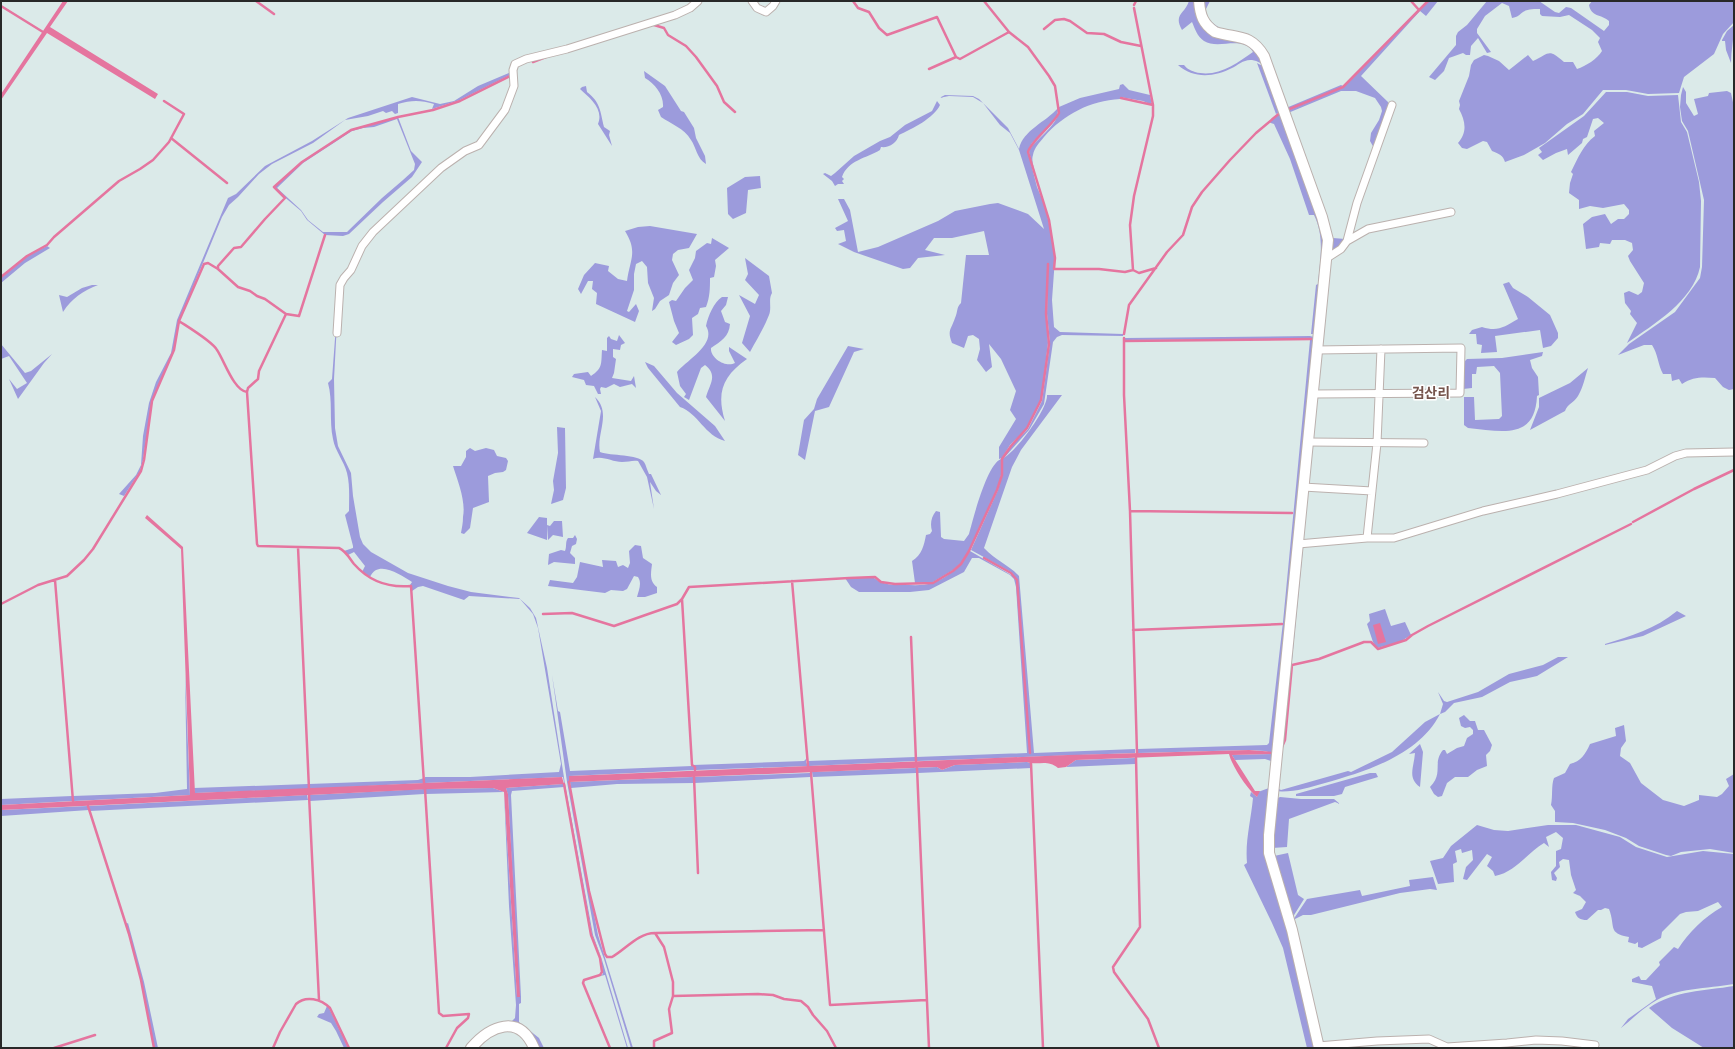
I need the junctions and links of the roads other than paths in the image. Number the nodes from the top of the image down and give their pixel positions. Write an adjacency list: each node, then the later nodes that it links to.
1 (698, 1): 9 (street)
2 (752, 1): 3 (street)
3 (776, 1)
4 (1199, 1): 8 (street)
5 (1392, 105): 7 (street)
6 (1452, 212): 7 (street)
7 (1347, 241): 8 (street)
8 (1327, 258): 11 (street)
9 (337, 333)
10 (1382, 349): 11 (street); 13 (street); 13 (street)
11 (1316, 350): 12 (street)
12 (1313, 394): 13 (street); 14 (street)
13 (1380, 395): 15 (street)
14 (1308, 442): 15 (street); 18 (street)
15 (1377, 443): 16 (street); 19 (street)
16 (1424, 443)
17 (1734, 452): 20 (street)
18 (1303, 487): 19 (street); 21 (street)
19 (1372, 491): 20 (street)
20 (1368, 538): 21 (street)
21 (1298, 544): 23 (street)
22 (1595, 1044): 23 (street)
23 (1318, 1047)
24 (471, 1048): 25 (street)
25 (534, 1048)

